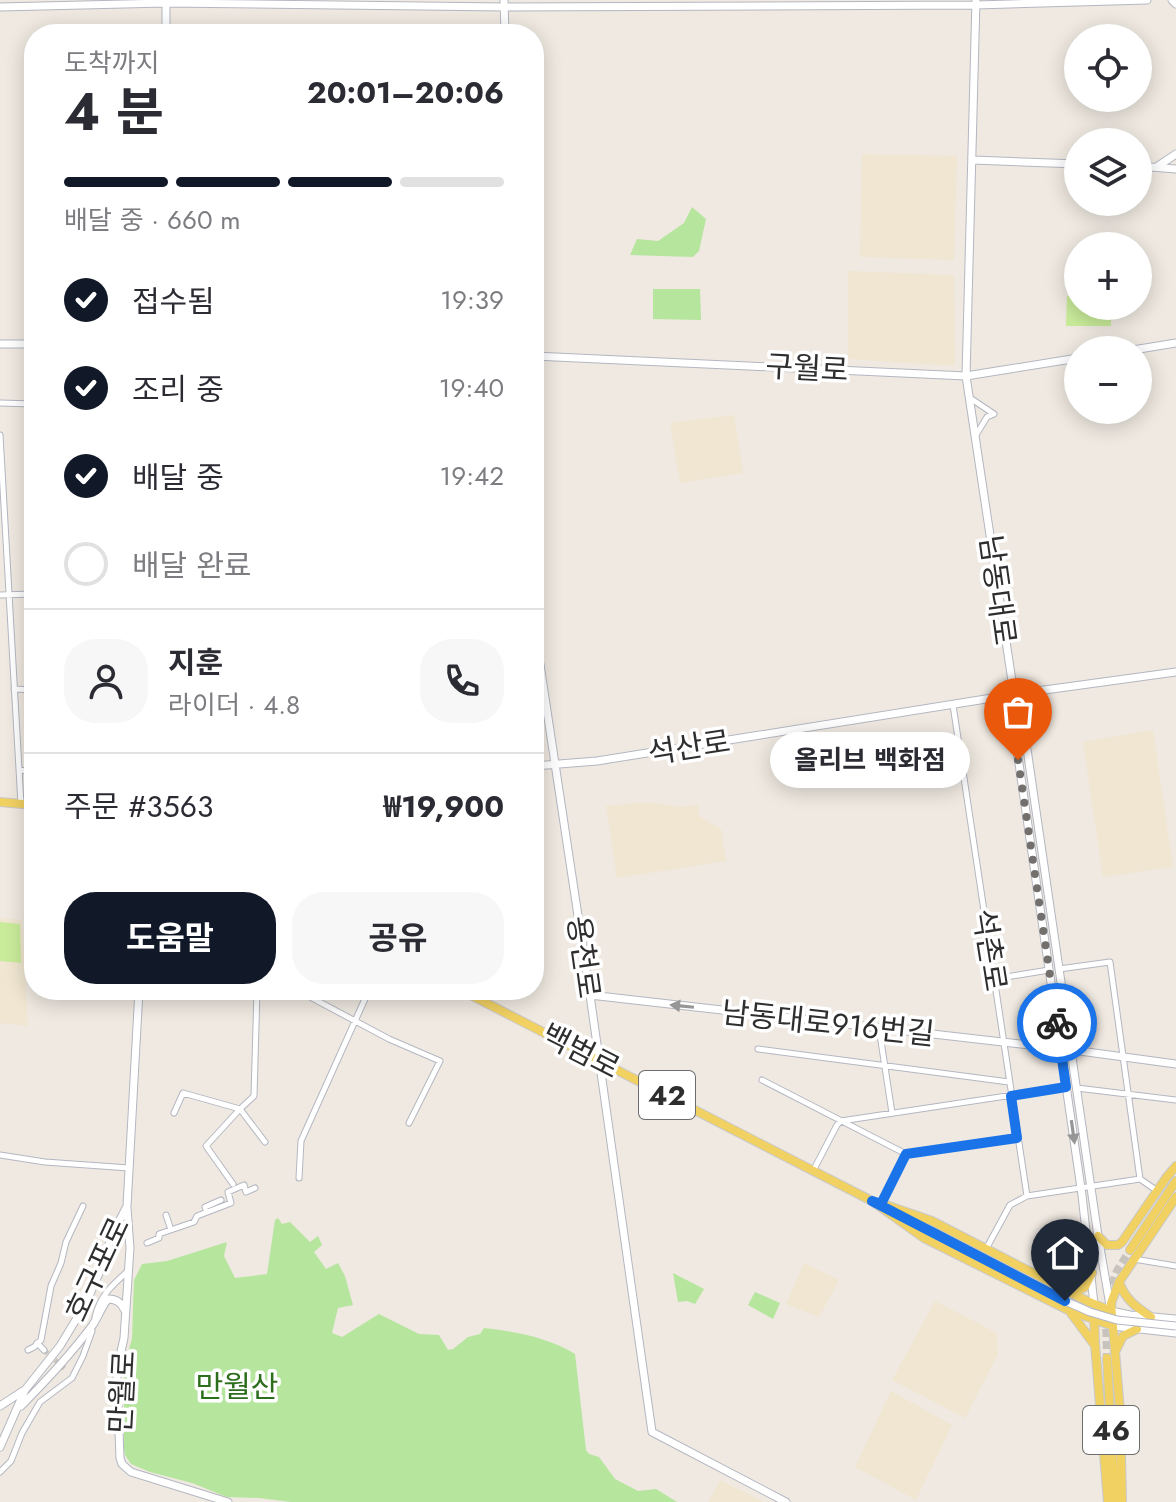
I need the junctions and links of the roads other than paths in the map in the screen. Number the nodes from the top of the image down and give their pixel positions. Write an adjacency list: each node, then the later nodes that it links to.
1 (1147, 0): 4 (street)
2 (166, 2): 5 (street); 6 (street); 7 (street)
3 (761, 3): 4 (street); 5 (street)
4 (976, 3): 10 (street, 남동대로)
5 (504, 4): 8 (street)
6 (0, 7)
7 (166, 24)
8 (505, 24)
9 (1176, 154): 13 (street)
10 (973, 160): 11 (street); 21 (street, 남동대로)
11 (1064, 163)
12 (1152, 166): 13 (street)
13 (1158, 166): 14 (street)
14 (1176, 167)
15 (1176, 343): 18 (street)
16 (0, 344): 17 (street)
17 (24, 344)
18 (1152, 347)
19 (544, 356): 21 (street, 구월로)
20 (1064, 360): 21 (street, 구월로)
21 (966, 376): 22 (street, 남동대로)
22 (970, 398): 26 (street, 남동대로); 26 (street)
23 (0, 403): 24 (street)
24 (24, 404)
25 (0, 435): 29 (street)
26 (975, 436): 34 (street, 남동대로)
27 (24, 594): 29 (street)
28 (0, 595): 29 (street)
29 (9, 595): 31 (street)
30 (1176, 672): 34 (street, 석산로)
31 (14, 689): 32 (street); 38 (street)
32 (24, 690)
33 (544, 692): 36 (street, 용천로)
34 (1013, 695): 35 (street, 석산로); 42 (street); 43 (street, 남동대로)
35 (953, 705): 36 (street, 석산로); 44 (street, 석촌로)
36 (555, 765): 37 (street, 석산로); 45 (street, 용천로)
37 (544, 766)
38 (19, 770): 39 (street); 41 (street)
39 (24, 771)
40 (0, 802): 41 (main road)
41 (21, 805)
42 (1059, 969): 55 (street); 56 (street)
43 (1049, 970): 44 (street); 55 (street, 남동대로)
44 (994, 979): 53 (street, 석촌로)
45 (590, 995): 52 (street, 남동대로916번길, one-way to 45); 57 (street, 용천로)
46 (138, 1000): 77 (street, 호구포로)
47 (257, 1000): 67 (street)
48 (315, 1000): 51 (street)
49 (364, 1000): 51 (street)
50 (481, 1000): 57 (main road, 백범로 / 42)
51 (354, 1022): 71 (street); 79 (street)
52 (879, 1028): 53 (street, 남동대로916번길); 59 (street)
53 (1004, 1043): 55 (street, 남동대로916번길); 61 (street, 석촌로)
54 (758, 1049): 59 (street)
55 (1066, 1049): 56 (street, 남동대로916번길); 62 (street, 남동대로); 63 (street)
56 (1124, 1057): 58 (street, 남동대로916번길); 64 (street)
57 (598, 1059): 78 (main road, 백범로 / 42); 133 (street, 용천로)
58 (1176, 1064)
59 (884, 1066): 61 (street); 69 (street)
60 (762, 1080): 70 (street)
61 (1009, 1082): 65 (street, 석촌로)
62 (1066, 1087): 65 (street); 84 (street, 남동대로, one-way to 84)
63 (1077, 1088): 64 (street); 83 (street)
64 (1129, 1095): 66 (street); 80 (street)
65 (1011, 1096): 69 (street); 72 (street, 석촌로)
66 (1176, 1100)
67 (240, 1109): 68 (street); 73 (street); 82 (street)
68 (174, 1113)
69 (892, 1113): 70 (street)
70 (841, 1121): 74 (street); 78 (street)
71 (409, 1123)
72 (1017, 1138): 74 (street); 87 (street, 석촌로)
73 (265, 1142)
74 (906, 1154): 90 (street)
75 (0, 1155): 77 (street)
76 (1176, 1166): 86 (main road)
77 (129, 1168): 92 (street, 호구포로)
78 (813, 1171): 90 (main road, 백범로 / 42)
79 (299, 1178)
80 (1140, 1179): 83 (street); 86 (street)
81 (1176, 1181): 100 (main road)
82 (233, 1184)
83 (1090, 1186): 84 (street); 96 (street)
84 (1081, 1187): 87 (street); 103 (street, 남동대로)
85 (255, 1188): 93 (street)
86 (1157, 1191): 97 (main road)
87 (1027, 1196): 99 (street)
88 (221, 1200): 93 (street)
89 (1175, 1200): 100 (main road)
90 (877, 1202): 99 (main road, 백범로 / 42); 107 (main road, 백범로 / 42); 115 (street, 백범로, bridge)
91 (83, 1206): 118 (street)
92 (127, 1206): 102 (street, 만월로); 126 (street, 호구포로)
93 (207, 1212): 95 (street)
94 (166, 1215): 95 (street)
95 (171, 1230): 98 (street)
96 (1098, 1236): 97 (main road); 108 (street)
97 (1122, 1242): 100 (main road)
98 (147, 1243)
99 (986, 1249): 105 (main road, 백범로 / 42)
100 (1134, 1254): 101 (street); 104 (main road)
101 (1176, 1266)
102 (129, 1271): 109 (street, 만월로); 113 (street)
103 (1092, 1273): 105 (main road); 106 (street, 남동대로)
104 (1119, 1282): 108 (main road); 110 (main road)
105 (1072, 1293): 106 (main road, 백범로 / 42)
106 (1094, 1304): 108 (main road, 백범로 / 42); 112 (main road, 남동대로)
107 (1068, 1310): 112 (main road, 백범로 / 42); 119 (main road)
108 (1111, 1311): 110 (street, 백범로); 114 (main road)
109 (126, 1312): 113 (street); 132 (street, 만월로)
110 (1151, 1317): 111 (street, 백범로)
111 (1176, 1319)
112 (1095, 1320): 114 (main road, 백범로 / 42); 119 (main road, 남동대로)
113 (95, 1322): 125 (street); 128 (street)
114 (1113, 1326): 116 (street, 백범로); 122 (main road)
115 (1176, 1326)
116 (1137, 1329): 117 (street, 백범로); 122 (main road)
117 (1176, 1333)
118 (37, 1343): 120 (street); 121 (street)
119 (1095, 1344): 123 (main road, 남동대로)
120 (28, 1350)
121 (44, 1350)
122 (1113, 1354): 123 (main road); 135 (main road, 46); 136 (main road)
123 (1096, 1358): 134 (main road, 남동대로)
124 (65, 1369): 125 (street)
125 (74, 1374): 131 (street)
126 (25, 1390): 127 (street, 호구포로); 128 (street, 호구포로)
127 (0, 1408)
128 (16, 1412): 129 (street, 호구포로); 130 (street, 호구포로)
129 (0, 1428)
130 (0, 1447)
131 (0, 1472)
132 (228, 1502)
133 (786, 1502)
134 (1108, 1502)
135 (1115, 1502)
136 (1122, 1502)

